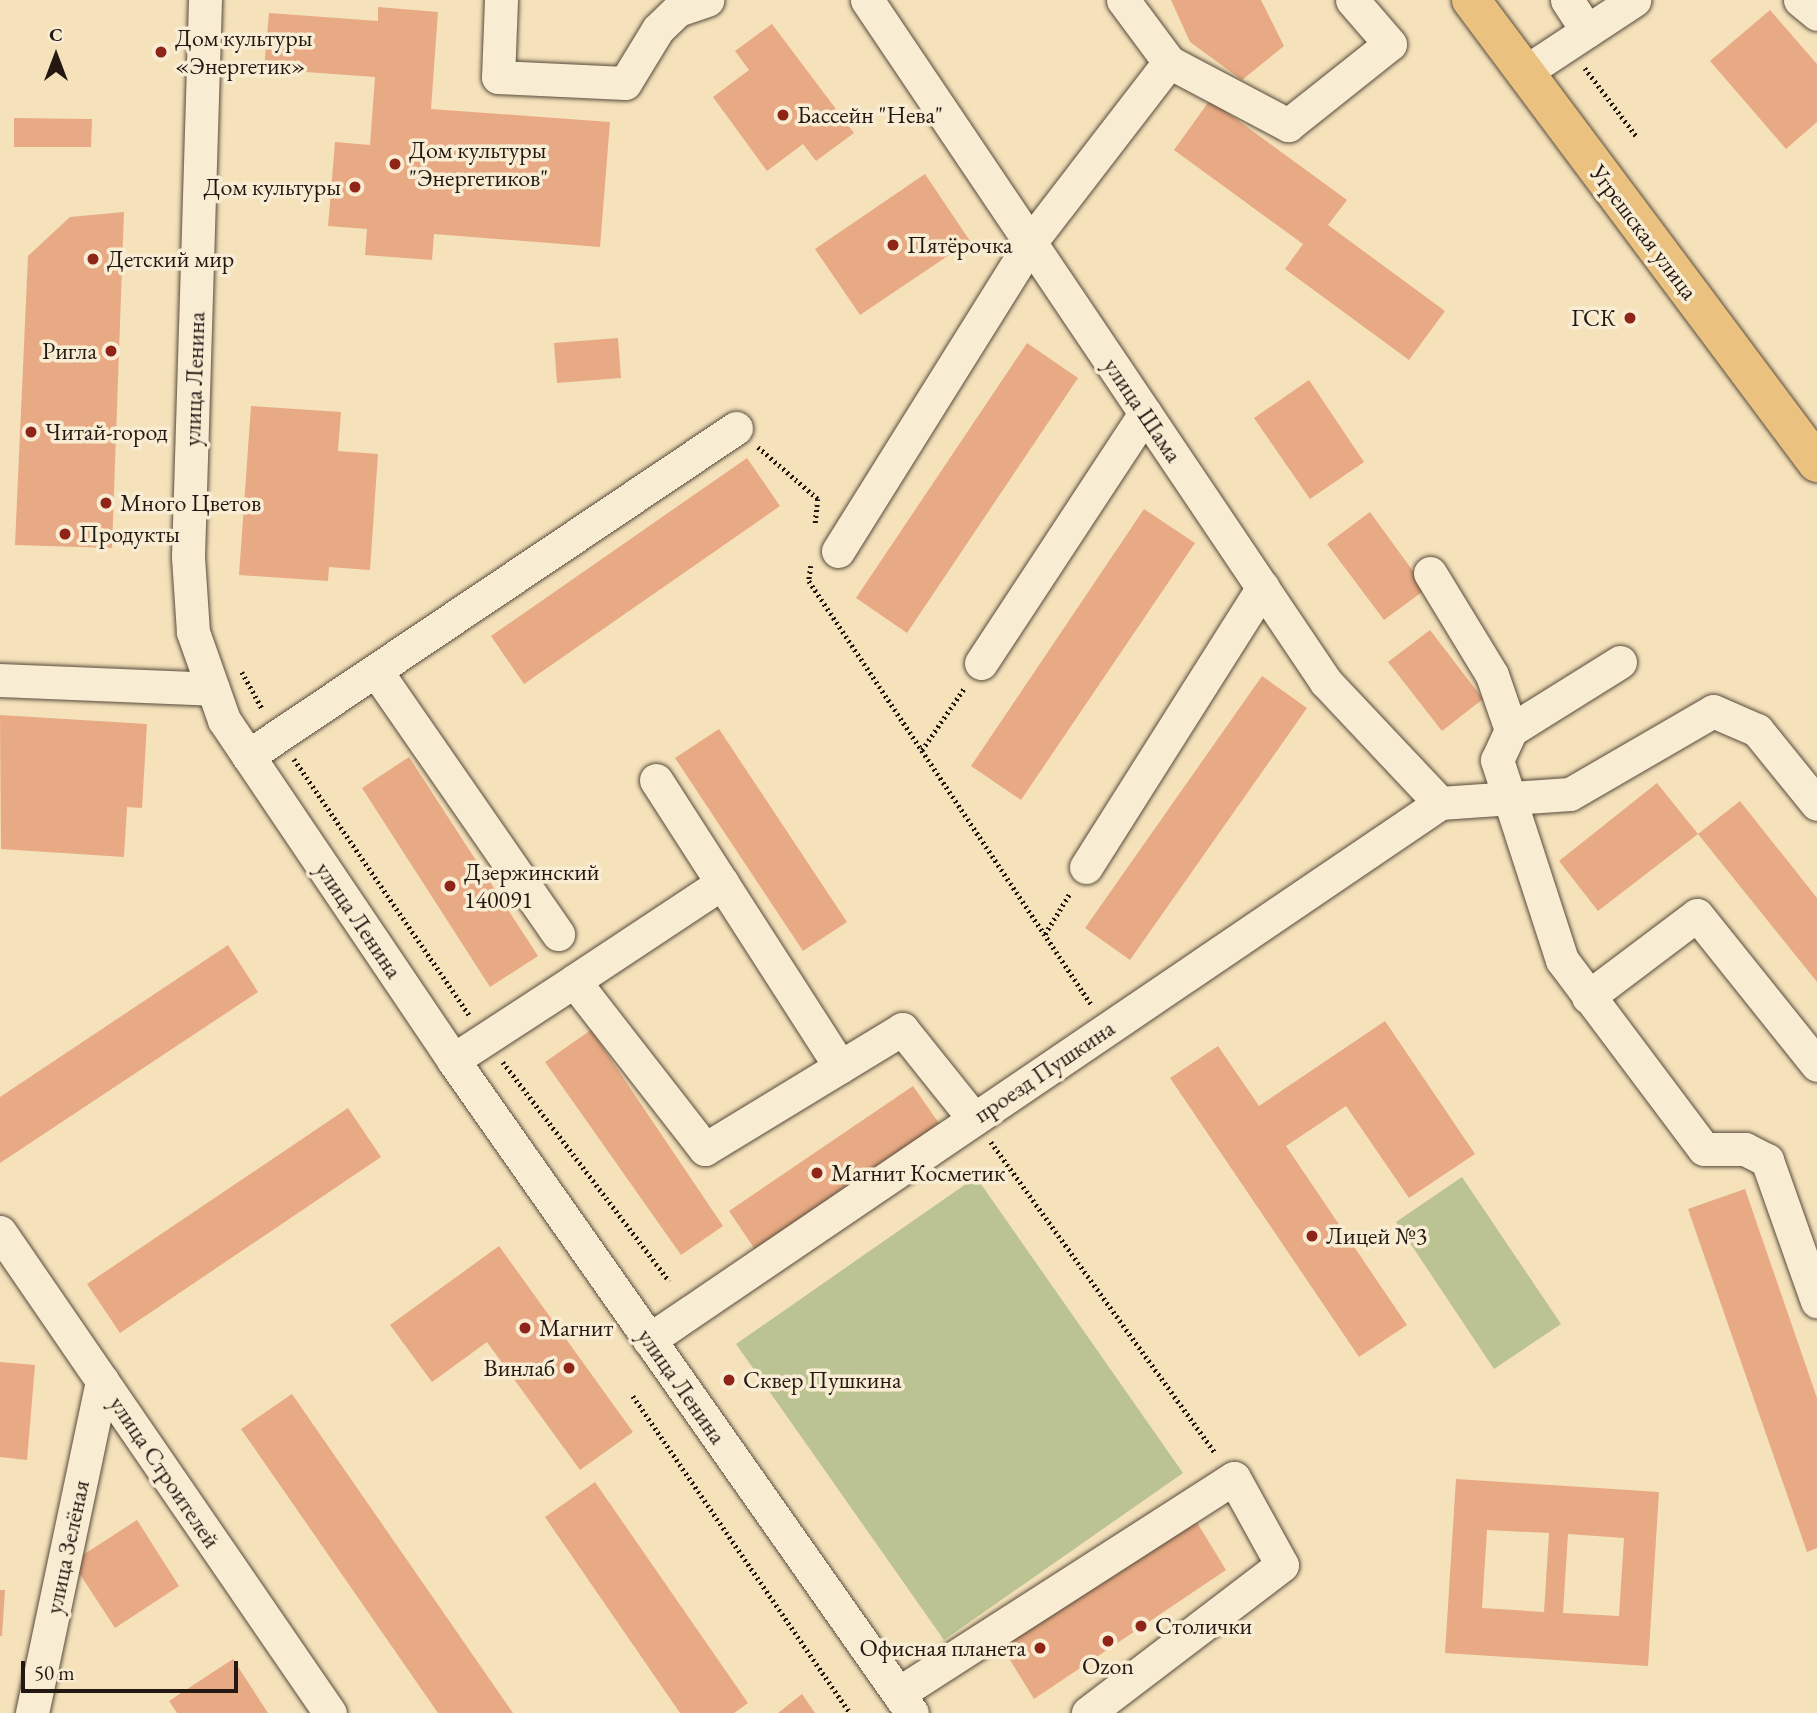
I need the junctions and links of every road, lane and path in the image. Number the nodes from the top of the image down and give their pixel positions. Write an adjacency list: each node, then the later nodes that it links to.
1 (205, 0): 26 (street, улица Ленина)
2 (502, 0): 3 (street)
3 (708, 0)
4 (867, 0): 15 (street, улица Шама)
5 (1123, 0): 13 (street)
6 (1352, 0): 13 (street)
7 (1472, 0): 14 (main road, Угрешская улица)
8 (1567, 0): 12 (street)
9 (1634, 0): 12 (street)
10 (1800, 0): 11 (street)
11 (1817, 14)
12 (1587, 31): 14 (street)
13 (1169, 62): 15 (street)
14 (1525, 72): 18 (main road, Угрешская улица)
15 (1031, 240): 16 (street, улица Шама); 19 (street)
16 (1145, 413): 21 (street, улица Шама); 23 (street)
17 (736, 428): 19 (path); 24 (street)
18 (1817, 463)
19 (821, 548): 28 (path)
20 (1430, 573): 27 (street)
21 (1263, 587): 32 (street, улица Шама); 34 (street)
22 (1620, 662): 27 (street)
23 (981, 663): 28 (path)
24 (376, 671): 29 (street); 36 (street)
25 (0, 680): 26 (street)
26 (213, 689): 29 (street, улица Ленина)
27 (1511, 730): 31 (street)
28 (922, 750): 37 (path)
29 (248, 756): 41 (street, улица Ленина)
30 (656, 779): 35 (street)
31 (1509, 794): 32 (street); 33 (street); 39 (street)
32 (1440, 803): 40 (street, проезд Пушкина)
33 (1817, 804)
34 (1086, 867): 37 (path)
35 (722, 883): 38 (street); 43 (street)
36 (558, 934)
37 (1045, 934): 40 (path)
38 (574, 981): 41 (street); 43 (street)
39 (1588, 997): 42 (street); 46 (street)
40 (1107, 1028): 44 (street, проезд Пушкина)
41 (453, 1060): 47 (street, улица Ленина)
42 (1817, 1065)
43 (839, 1067): 44 (street)
44 (974, 1119): 47 (street, проезд Пушкина); 50 (path)
45 (0, 1232): 48 (street, улица Строителей)
46 (1817, 1301)
47 (649, 1340): 51 (street, улица Ленина)
48 (102, 1380): 52 (street, улица Зелёная); 53 (street, улица Строителей)
49 (633, 1396): 54 (path)
50 (1234, 1478): 51 (street); 55 (street)
51 (906, 1703)
52 (32, 1713)
53 (330, 1713)
54 (850, 1713)
55 (1088, 1713)

